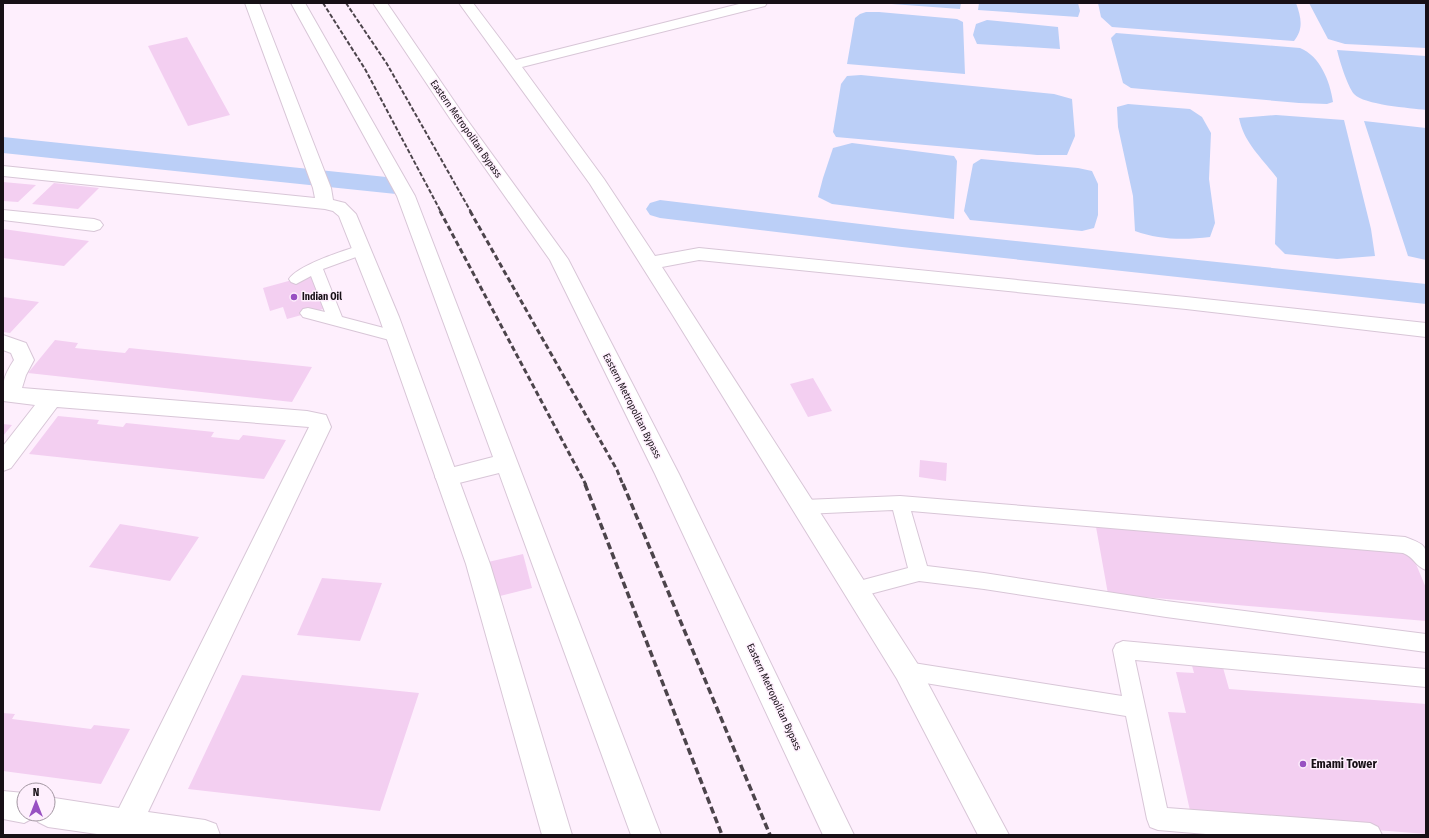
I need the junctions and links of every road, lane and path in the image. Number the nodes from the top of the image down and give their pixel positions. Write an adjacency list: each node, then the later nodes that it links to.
1 (252, 3): 8 (street)
2 (298, 3): 23 (street)
3 (380, 3): 41 (street, Eastern Metropolitan Bypass)
4 (466, 3): 6 (street)
5 (760, 3): 6 (street)
6 (513, 65): 12 (street)
7 (3, 171): 8 (street)
8 (324, 196): 11 (street)
9 (3, 215): 10 (street)
10 (94, 225)
11 (362, 250): 13 (lane); 18 (street)
12 (650, 263): 17 (street); 26 (street)
13 (315, 267): 14 (lane); 16 (lane)
14 (296, 279)
15 (308, 313): 16 (lane)
16 (336, 321): 18 (lane)
17 (1426, 330)
18 (397, 337): 24 (street)
19 (3, 342): 20 (street)
20 (7, 395): 21 (street)
21 (52, 398): 22 (street); 37 (street)
22 (3, 462)
23 (506, 463): 24 (street); 40 (street)
24 (447, 477): 39 (street)
25 (900, 503): 26 (lane); 27 (lane); 28 (lane)
26 (804, 507): 29 (street)
27 (1426, 562)
28 (919, 573): 29 (lane); 30 (lane)
29 (855, 590): 31 (street)
30 (1426, 643)
31 (907, 671): 33 (lane); 42 (street)
32 (1426, 678): 33 (lane)
33 (1135, 708): 43 (lane)
34 (3, 805): 35 (street)
35 (16, 807)
36 (56, 813): 37 (street)
37 (127, 823): 38 (street)
38 (205, 835)
39 (557, 835)
40 (646, 835)
41 (839, 835)
42 (994, 835)
43 (1370, 835)

